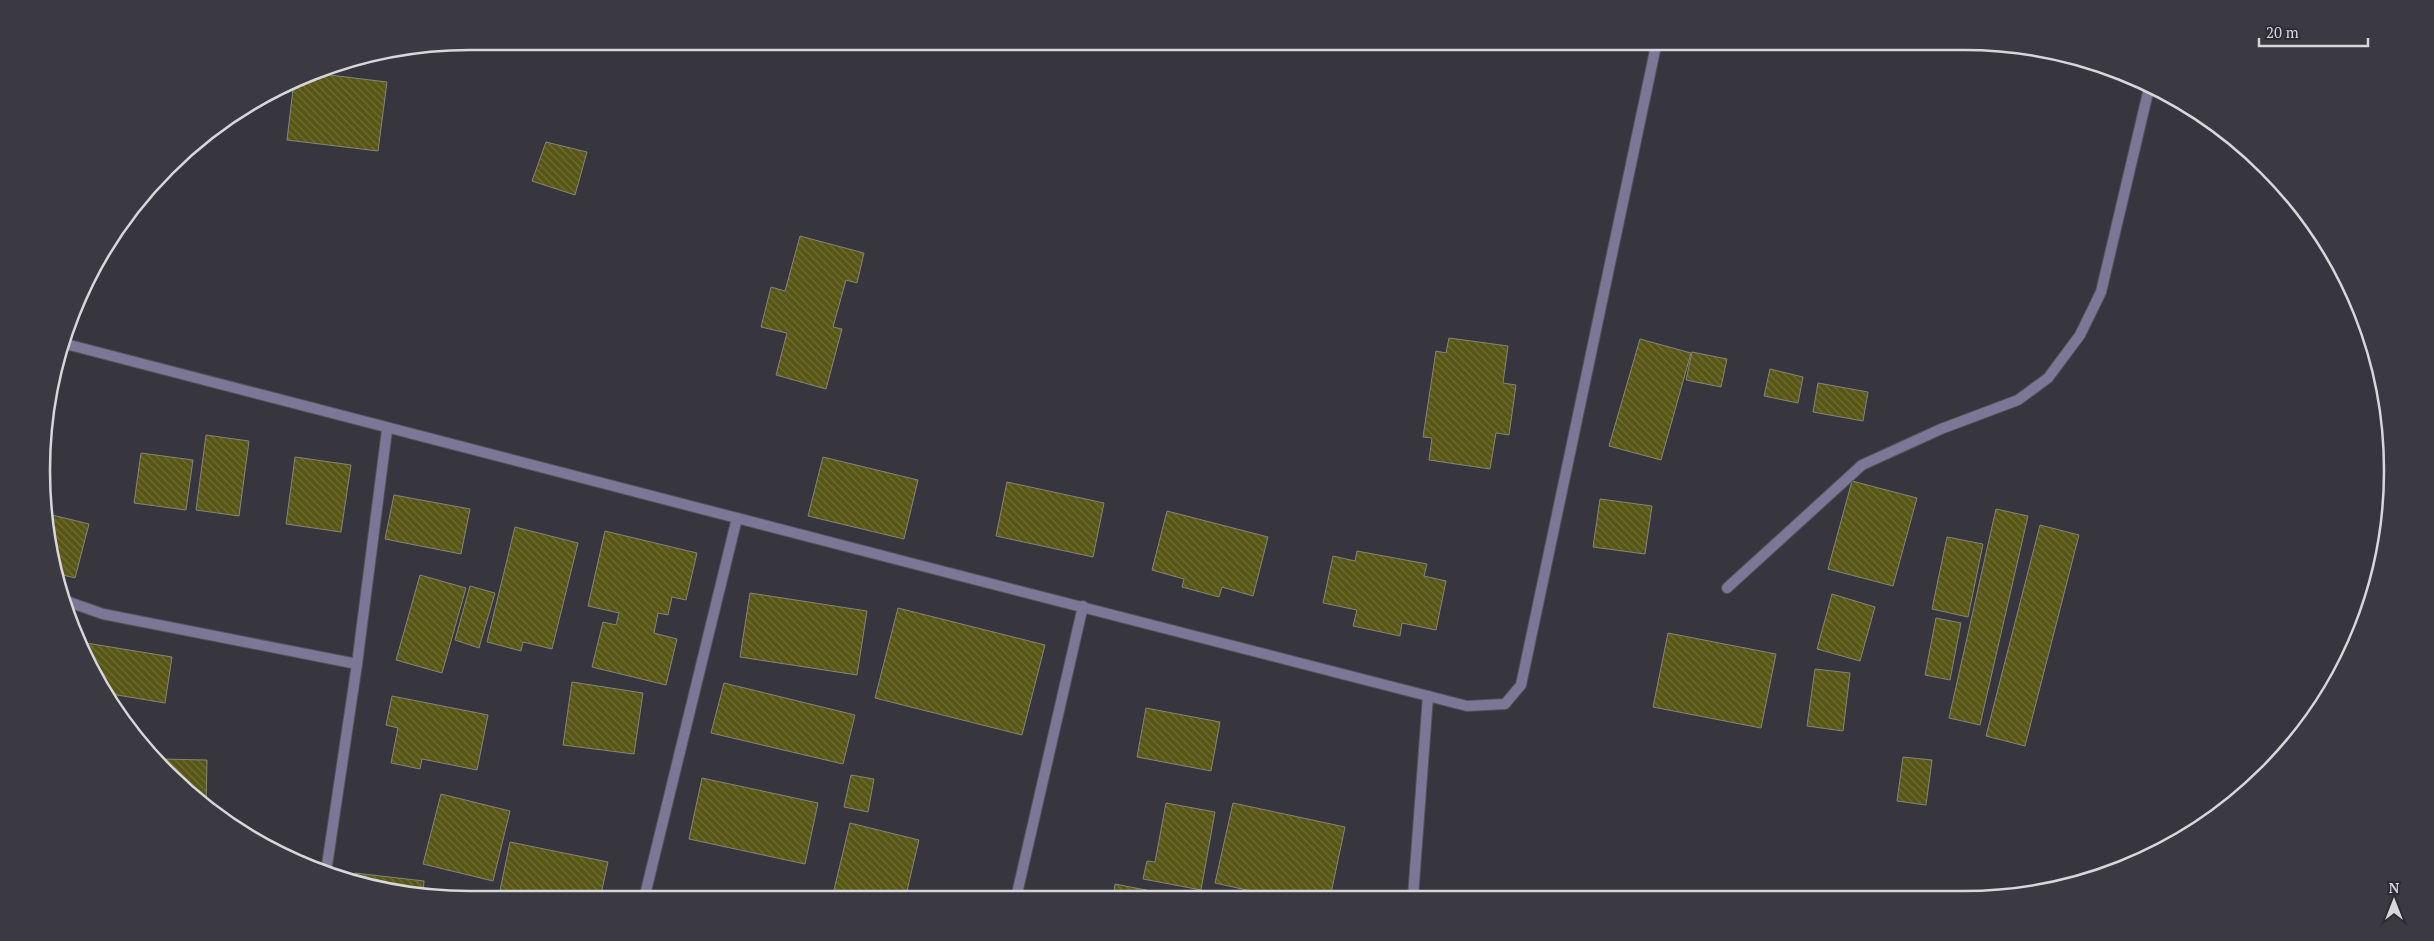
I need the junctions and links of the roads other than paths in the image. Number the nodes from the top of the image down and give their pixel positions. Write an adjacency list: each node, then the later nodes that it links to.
1 (1656, 50): 10 (street)
2 (2148, 93): 6 (street)
3 (69, 345): 4 (street)
4 (387, 430): 5 (street); 9 (street)
5 (737, 518): 8 (street); 12 (street)
6 (1727, 588)
7 (71, 603): 9 (street)
8 (1083, 606): 10 (street); 13 (street)
9 (357, 664): 11 (street)
10 (1428, 696): 14 (street)
11 (327, 866)
12 (646, 891)
13 (1018, 891)
14 (1414, 891)

